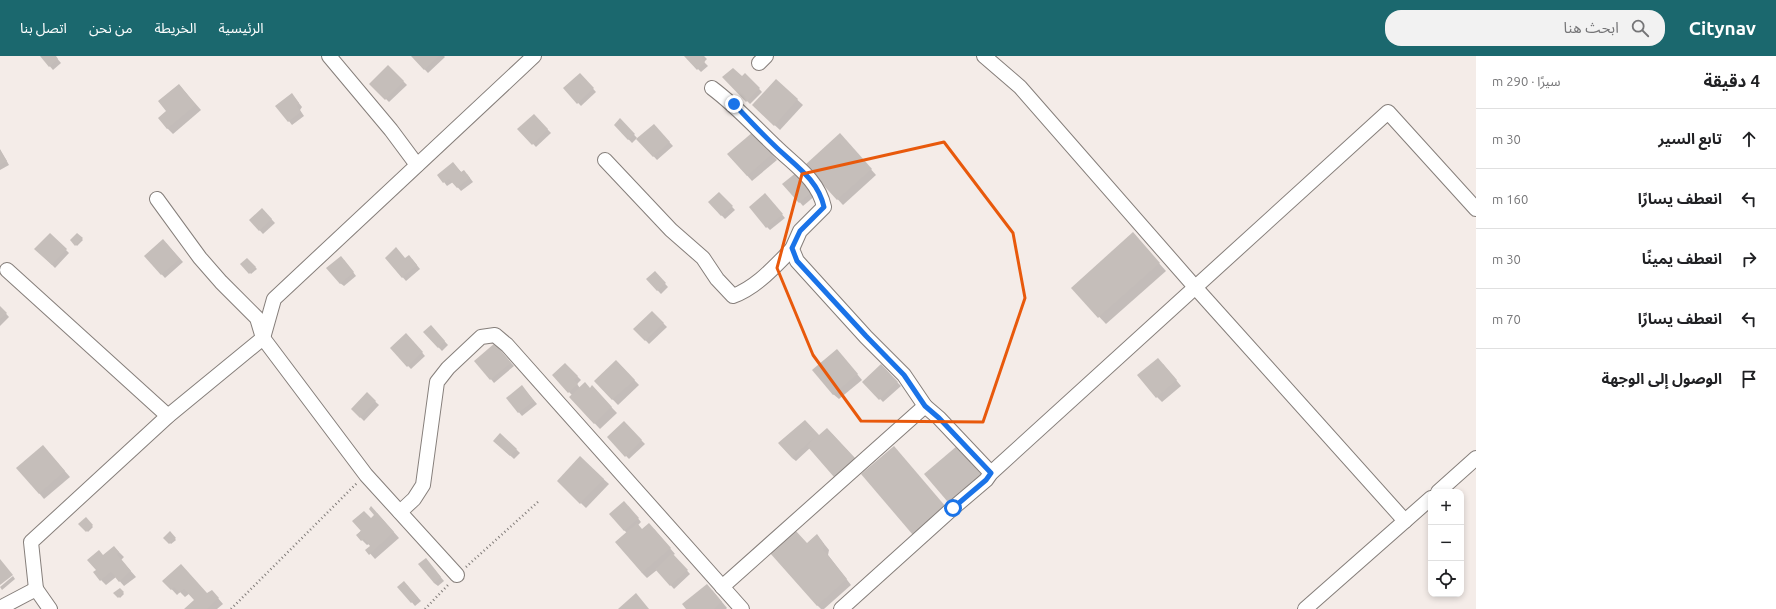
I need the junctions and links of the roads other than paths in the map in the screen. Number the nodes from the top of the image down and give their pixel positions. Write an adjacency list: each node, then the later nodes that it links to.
1 (329, 56): 6 (street)
2 (534, 56): 6 (street)
3 (984, 56): 11 (street)
4 (712, 88): 9 (street)
5 (605, 160): 9 (street)
6 (417, 165): 12 (street)
7 (157, 199): 12 (street)
8 (1476, 209): 11 (street)
9 (792, 248): 13 (street)
10 (7, 270): 14 (street)
11 (1195, 287): 16 (street); 20 (street)
12 (263, 338): 14 (street); 19 (street)
13 (925, 406): 16 (street); 22 (street)
14 (168, 416): 23 (street)
15 (1476, 458): 17 (street)
16 (991, 473): 27 (street)
17 (1441, 489)
18 (1428, 501): 20 (street)
19 (400, 512): 21 (street); 22 (street)
20 (1405, 521): 28 (street)
21 (457, 575)
22 (722, 586): 24 (street)
23 (36, 589): 25 (street); 26 (street)
24 (738, 607)
25 (0, 608)
26 (50, 609)
27 (841, 609)
28 (1306, 609)

